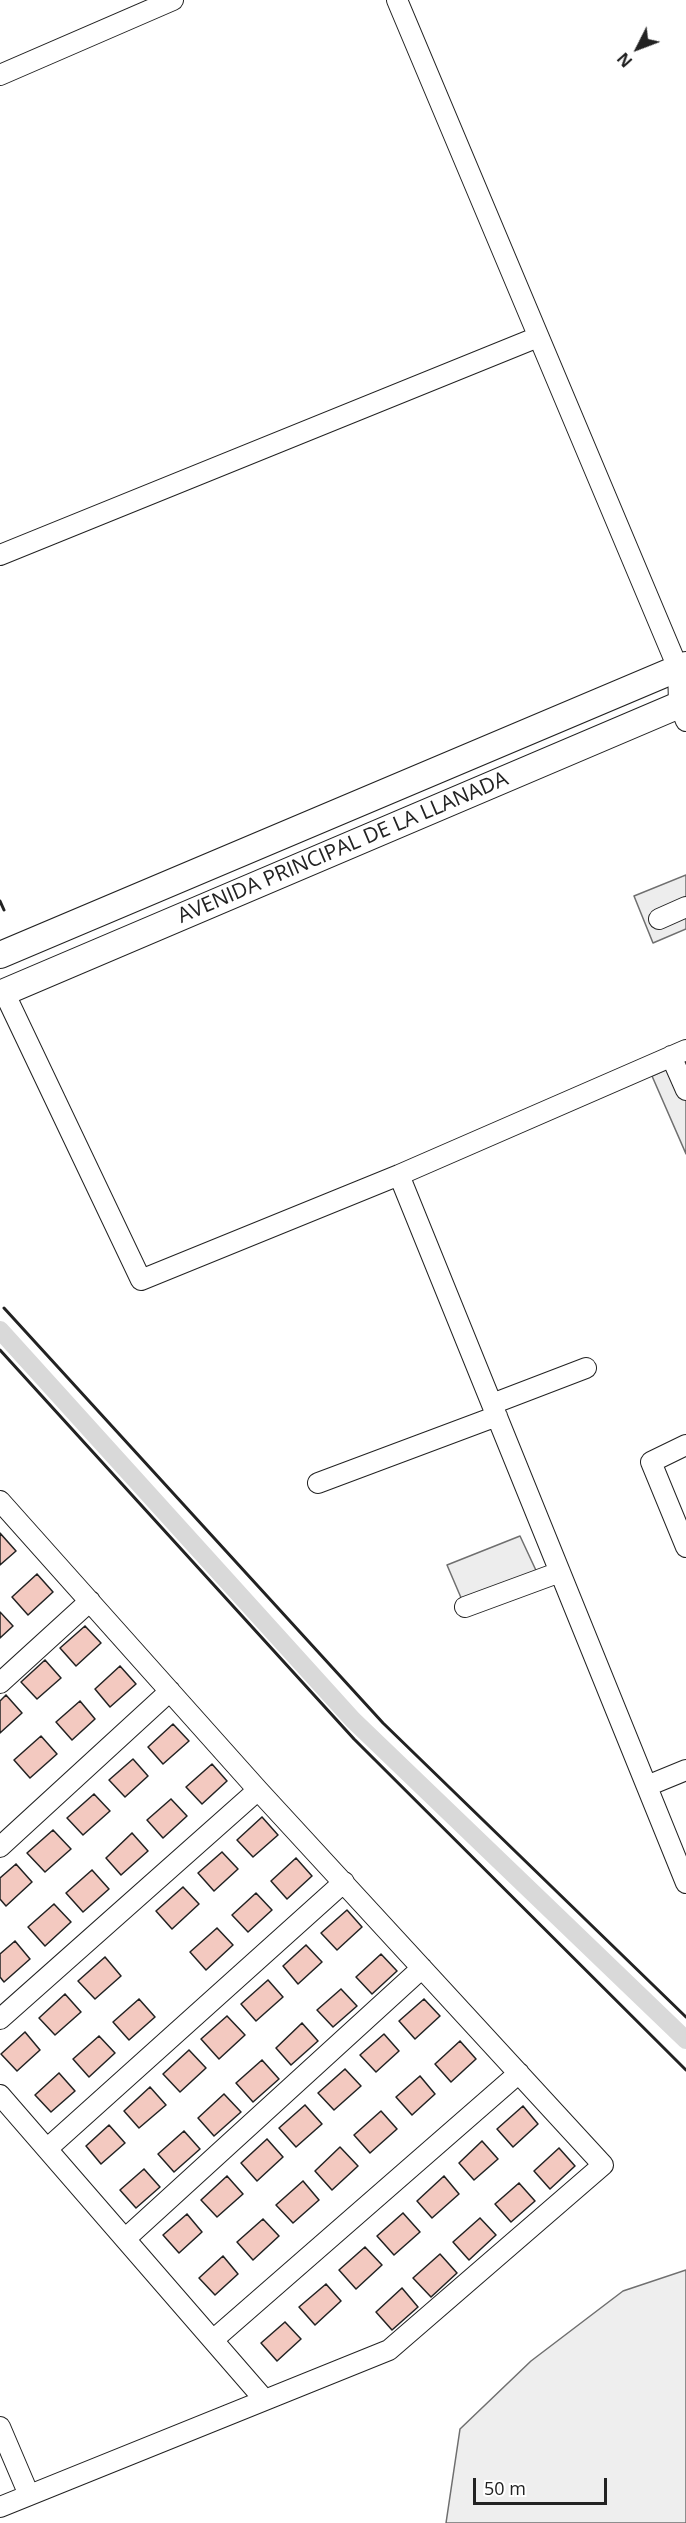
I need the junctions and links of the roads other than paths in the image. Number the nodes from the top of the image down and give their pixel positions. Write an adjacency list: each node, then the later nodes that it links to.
1 (173, 0): 3 (street)
2 (397, 0): 4 (street)
3 (0, 75)
4 (538, 337): 5 (street); 6 (street)
5 (0, 555)
6 (683, 670): 7 (street); 10 (main road, AVENIDA PRINCIPAL DE LA LLANADA)
7 (684, 709): 11 (main road, AVENIDA PRINCIPAL DE LA LLANADA)
8 (686, 907): 9 (street)
9 (659, 919)
10 (0, 955)
11 (2, 993): 14 (street)
12 (679, 1053): 13 (street); 14 (street)
13 (686, 1090)
14 (399, 1175): 16 (street)
15 (586, 1368): 16 (street)
16 (494, 1410): 18 (street); 21 (street)
17 (686, 1445): 20 (street)
18 (318, 1483)
19 (0, 1501): 22 (street)
20 (686, 1547)
21 (560, 1572): 23 (street); 27 (street)
22 (90, 1601): 24 (street); 25 (street)
23 (465, 1607)
24 (0, 1683)
25 (170, 1691): 28 (street); 29 (street)
26 (686, 1770): 27 (street)
27 (647, 1786): 31 (street)
28 (258, 1791): 30 (street); 33 (street)
29 (0, 1847)
30 (344, 1882): 32 (street); 36 (street)
31 (686, 1883)
32 (422, 1968): 34 (street); 37 (street)
33 (0, 2019)
34 (519, 2073): 38 (street); 39 (street)
35 (0, 2095): 36 (street)
36 (48, 2148): 37 (street)
37 (125, 2239): 38 (street)
38 (213, 2340): 39 (street)
39 (263, 2398): 41 (street)
40 (0, 2427): 41 (street)
41 (29, 2495): 42 (street)
42 (0, 2507)

